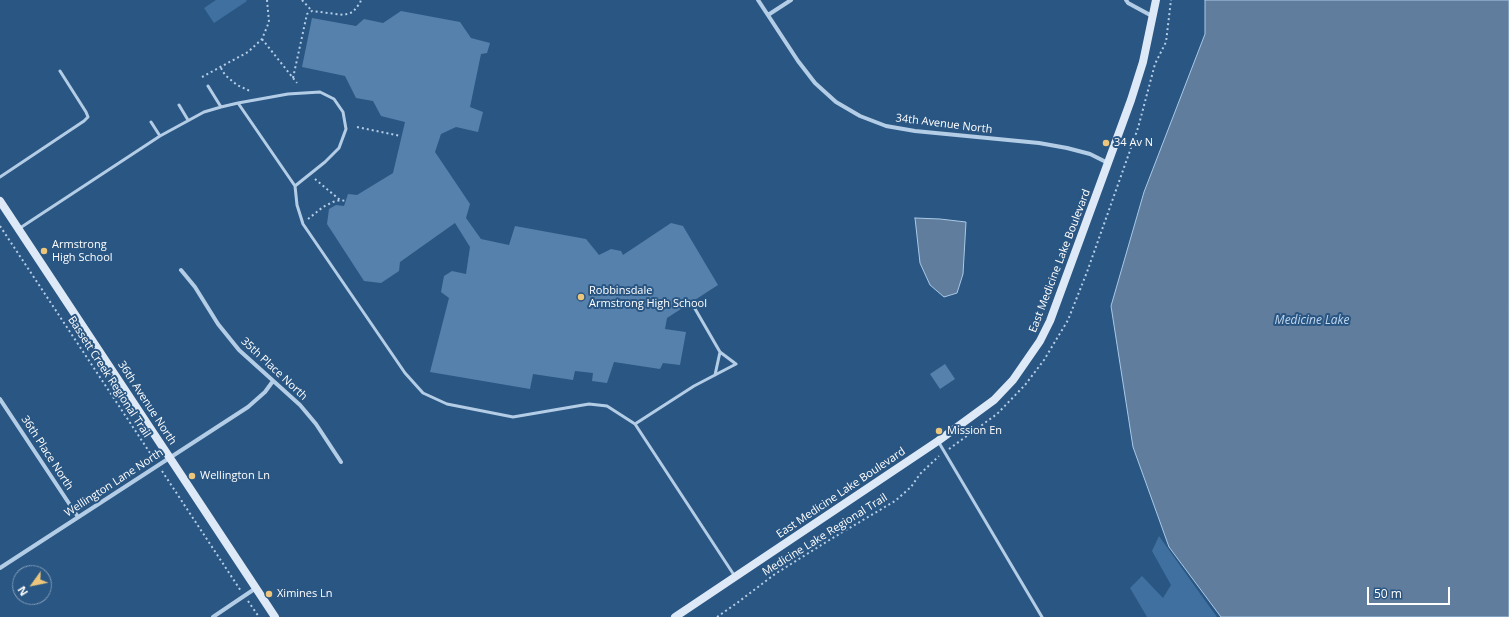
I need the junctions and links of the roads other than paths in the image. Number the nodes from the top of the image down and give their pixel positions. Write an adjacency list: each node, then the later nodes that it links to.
1 (758, 0): 5 (street, 34th Avenue North)
2 (791, 0): 5 (street)
3 (1126, 0): 6 (street)
4 (1156, 0): 6 (street, East Medicine Lake Boulevard)
5 (768, 15): 15 (street, 34th Avenue North)
6 (1152, 16): 15 (street, East Medicine Lake Boulevard)
7 (60, 71): 16 (lane)
8 (208, 86): 11 (lane)
9 (238, 103): 11 (lane); 17 (lane); 17 (lane)
10 (179, 105): 12 (lane)
11 (221, 107): 12 (lane)
12 (188, 120): 14 (lane)
13 (151, 122): 14 (lane)
14 (160, 136): 19 (lane)
15 (1109, 163): 27 (street, East Medicine Lake Boulevard)
16 (0, 177)
17 (295, 186): 26 (lane)
18 (0, 201): 19 (street, 36th Avenue North)
19 (18, 229): 28 (street, 36th Avenue North)
20 (181, 270): 24 (street, 35th Place North)
21 (694, 307): 22 (lane)
22 (720, 352): 23 (lane); 23 (lane)
23 (715, 375): 26 (lane)
24 (273, 381): 28 (street, Wellington Lane North); 29 (street, 35th Place North)
25 (0, 399): 30 (street, 36th Place North)
26 (635, 424): 32 (lane)
27 (938, 441): 32 (street, East Medicine Lake Boulevard); 37 (lane)
28 (170, 458): 30 (street, Wellington Lane North); 33 (street, 36th Avenue North)
29 (341, 462)
30 (78, 517): 31 (street, Wellington Lane North)
31 (0, 568)
32 (735, 577): 36 (street, East Medicine Lake Boulevard)
33 (256, 588): 34 (street); 35 (street, 36th Avenue North)
34 (213, 617)
35 (275, 617)
36 (675, 617)
37 (1042, 617)

